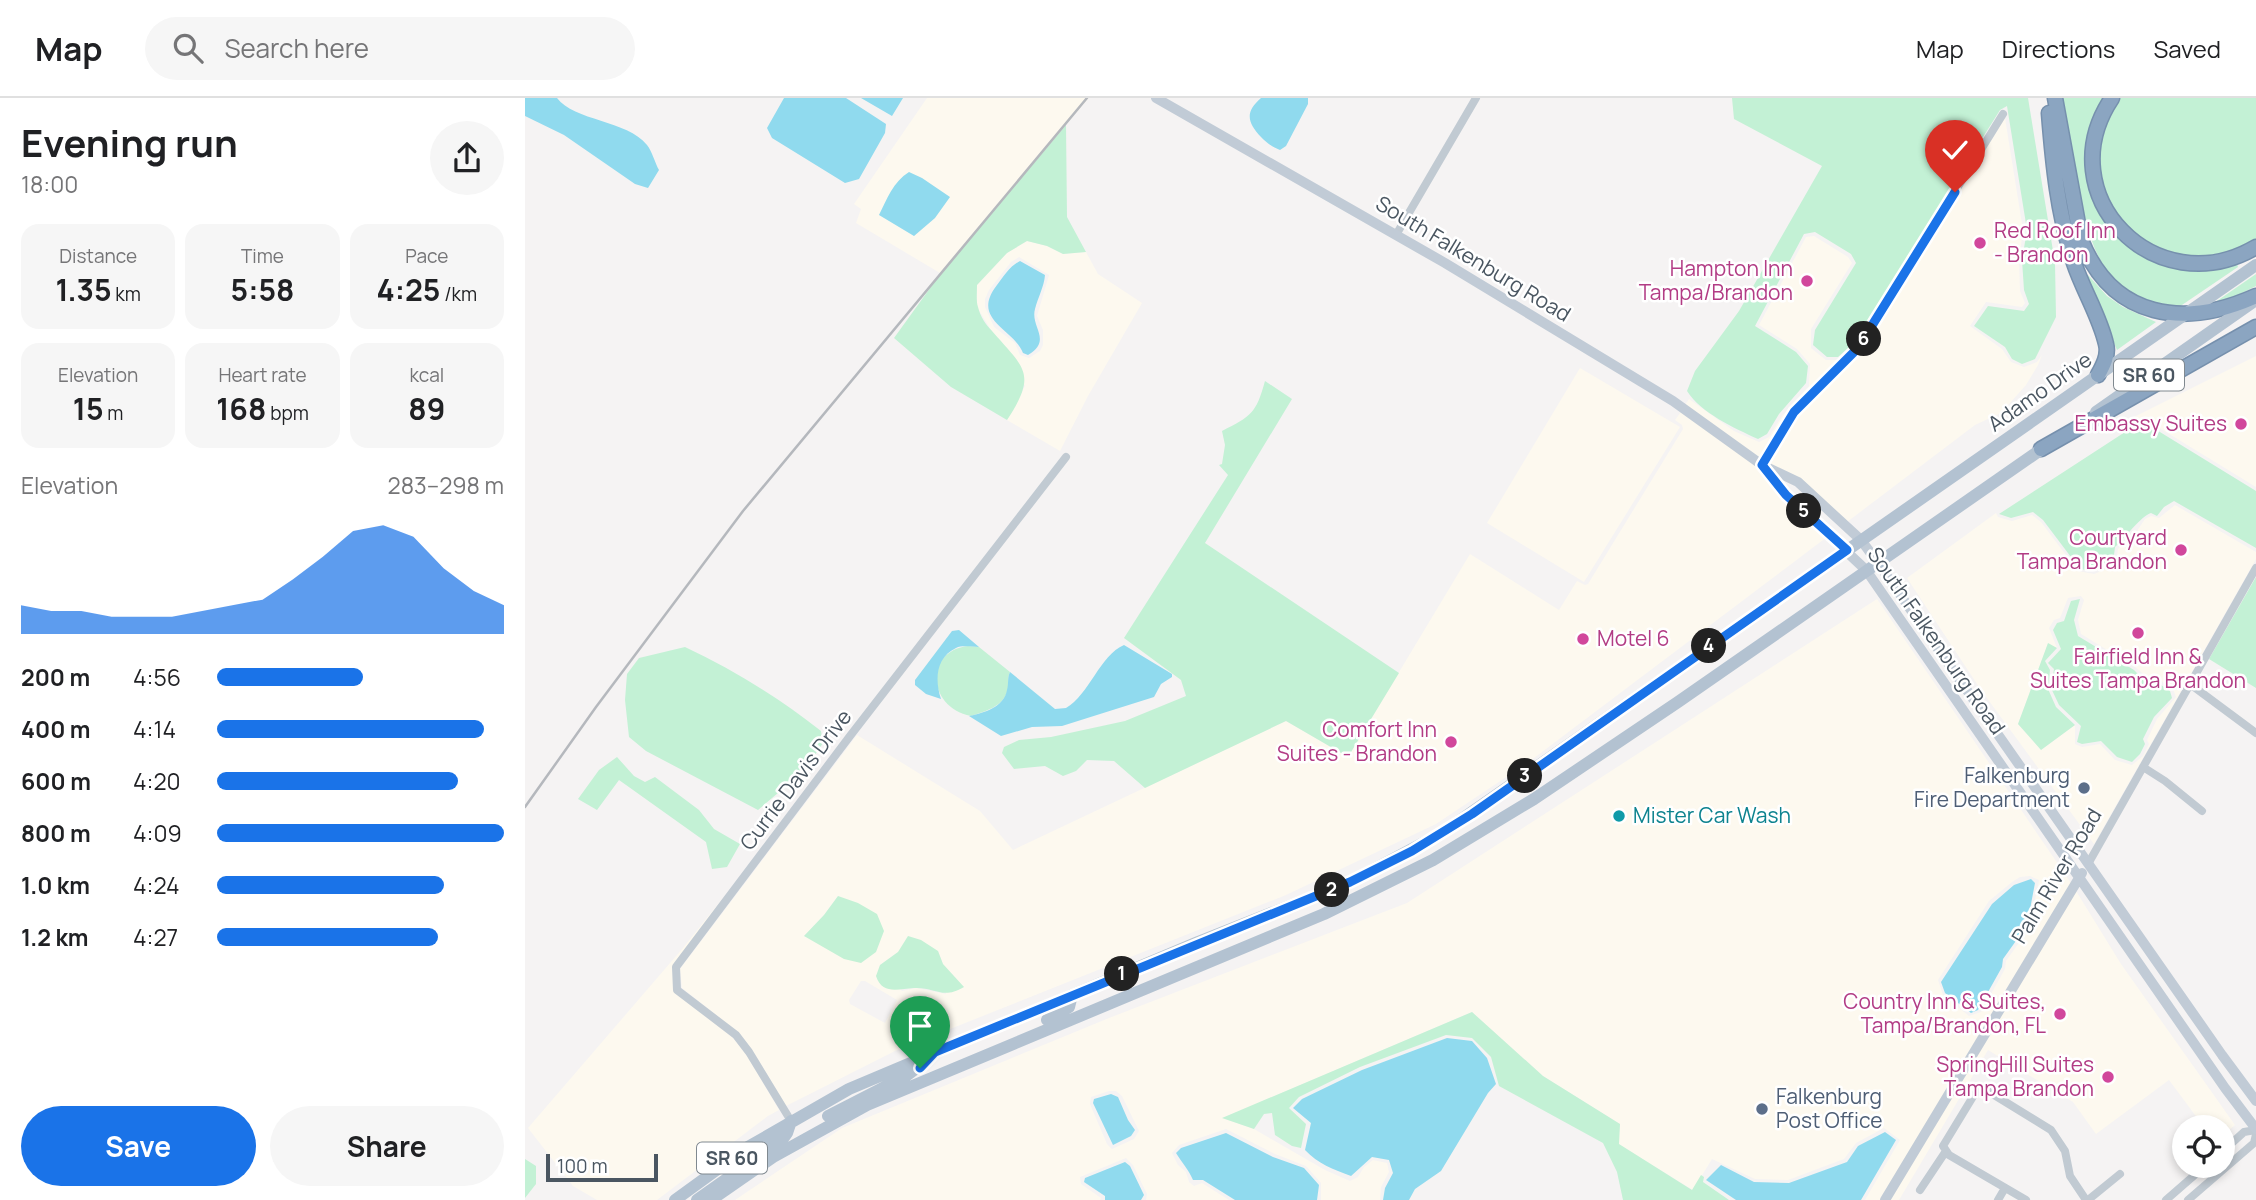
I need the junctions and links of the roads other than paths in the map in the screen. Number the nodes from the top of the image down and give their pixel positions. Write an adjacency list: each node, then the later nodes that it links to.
1 (1156, 98): 7 (street, South Falkenburg Road)
2 (1476, 98): 7 (street)
3 (2048, 98): 13 (highway)
4 (2055, 98): 11 (highway)
5 (2112, 98): 8 (highway)
6 (2003, 114): 16 (street)
7 (1396, 235): 16 (street, South Falkenburg Road)
8 (2256, 247)
9 (2256, 265): 11 (main road, Adamo Drive / SR 60)
10 (2256, 298): 11 (highway); 14 (main road, SR 60)
11 (2184, 315): 13 (main road, Adamo Drive / SR 60)
12 (2255, 327): 14 (highway)
13 (2098, 375): 17 (main road, Adamo Drive / SR 60)
14 (2041, 449): 19 (main road, SR 60)
15 (1066, 457): 42 (street, Currie Davis Drive)
16 (1762, 465): 17 (street, South Falkenburg Road); 18 (street, South Falkenburg Road)
17 (1861, 540): 18 (main road, Adamo Drive / SR 60); 19 (street, South Falkenburg Road)
18 (1847, 550): 21 (street, South Falkenburg Road); 30 (main road, SR 60)
19 (1878, 563): 21 (main road, SR 60); 23 (street, South Falkenburg Road)
20 (2256, 568): 22 (street, Palm River Road)
21 (1866, 570): 24 (street, South Falkenburg Road); 34 (main road, SR 60)
22 (2190, 684): 25 (street); 26 (street, Palm River Road)
23 (1990, 724): 24 (street); 27 (street, South Falkenburg Road)
24 (1978, 732): 29 (street, South Falkenburg Road)
25 (2256, 733)
26 (2143, 767): 28 (street); 31 (street, Palm River Road)
27 (2048, 805): 29 (street); 31 (street, South Falkenburg Road)
28 (2202, 811)
29 (2035, 815): 32 (street, South Falkenburg Road)
30 (1454, 825): 33 (main road, SR 60); 34 (main road)
31 (2088, 864): 32 (street, Palm River Road); 41 (street, South Falkenburg Road)
32 (2079, 878): 43 (street, South Falkenburg Road); 54 (street, Palm River Road)
33 (1350, 882): 35 (main road); 36 (main road, SR 60)
34 (1357, 899): 35 (main road, SR 60)
35 (1234, 952): 38 (main road, SR 60)
36 (1122, 974): 37 (main road, SR 60); 38 (main road)
37 (1072, 995): 39 (main road); 40 (main road, SR 60)
38 (1088, 1012): 39 (main road, SR 60)
39 (1026, 1037): 44 (main road, SR 60)
40 (935, 1052): 42 (main road, SR 60); 44 (main road)
41 (2256, 1101)
42 (791, 1121): 51 (main road, SR 60); 52 (main road)
43 (2256, 1131): 45 (street); 59 (street)
44 (806, 1136): 53 (main road, SR 60)
45 (2235, 1140)
46 (1946, 1151): 49 (street); 50 (street); 57 (street)
47 (2120, 1174): 57 (street)
48 (2192, 1178): 58 (street)
49 (2005, 1188): 55 (street); 56 (street)
50 (1920, 1190)
51 (675, 1200)
52 (697, 1200)
53 (711, 1200)
54 (1885, 1200)
55 (1998, 1200)
56 (2027, 1200)
57 (2087, 1200)
58 (2165, 1200)
59 (2188, 1200)

